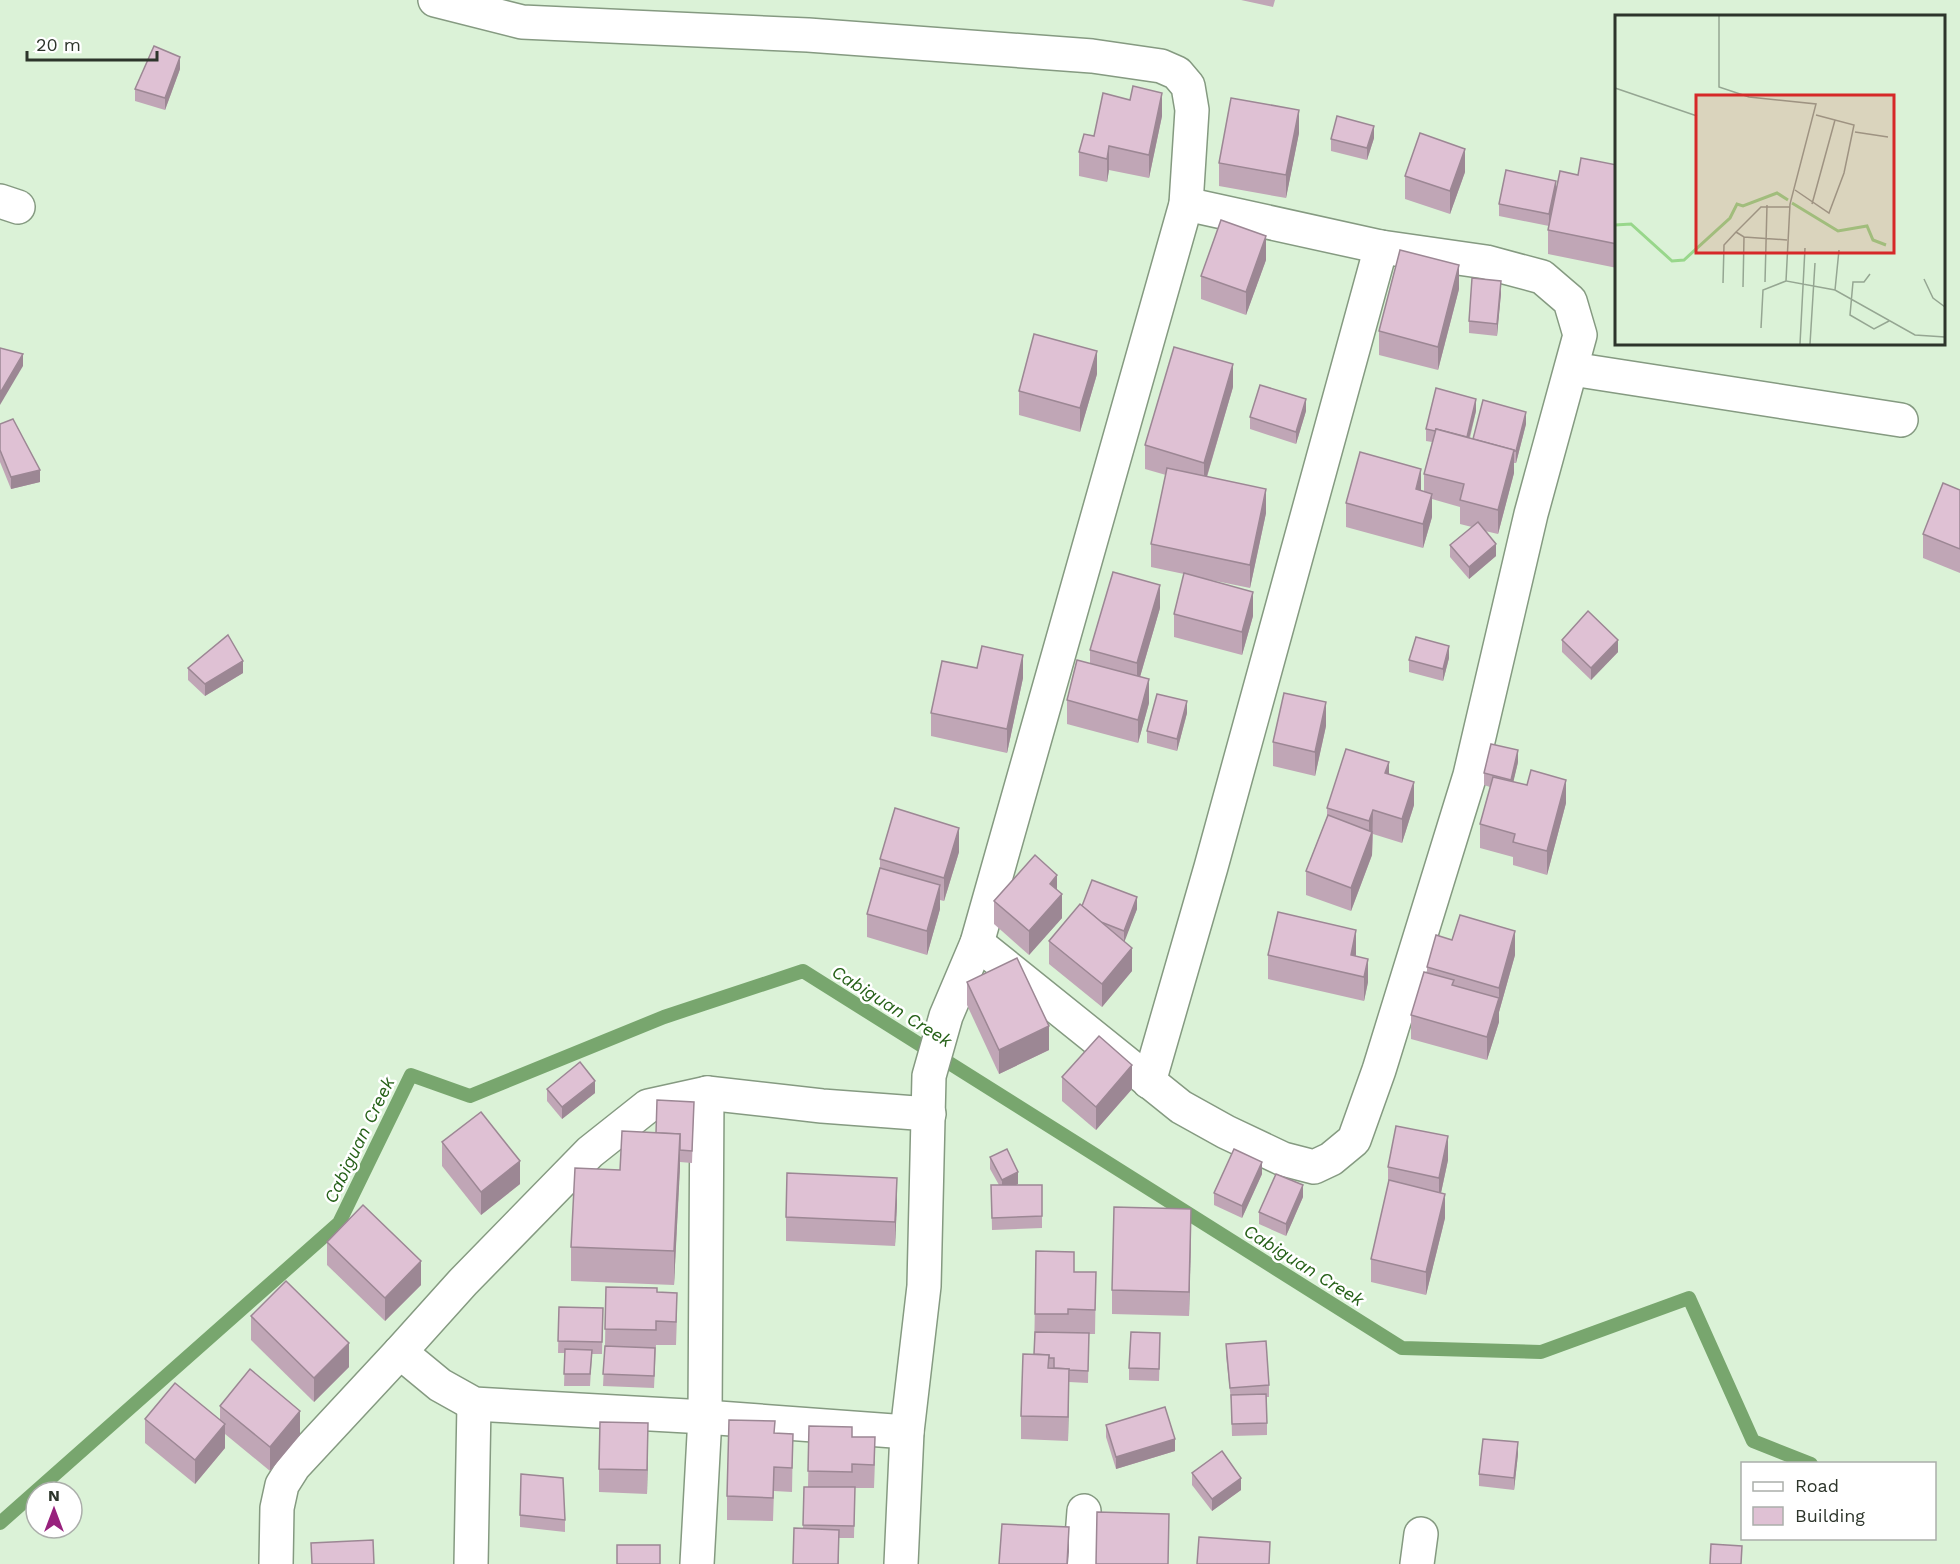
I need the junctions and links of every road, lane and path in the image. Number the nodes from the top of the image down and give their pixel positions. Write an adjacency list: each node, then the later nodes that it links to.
1 (435, 0): 2 (street)
2 (1186, 204): 3 (street); 6 (street)
3 (1381, 248): 4 (street); 7 (street)
4 (1572, 369): 5 (street); 7 (street)
5 (1901, 420)
6 (977, 942): 7 (street); 9 (street)
7 (1149, 1082)
8 (707, 1093): 9 (street); 10 (street); 12 (street)
9 (929, 1114): 13 (street)
10 (400, 1353): 11 (street); 15 (street)
11 (474, 1404): 12 (street); 16 (street)
12 (705, 1417): 13 (street); 17 (street)
13 (907, 1432): 18 (street)
14 (1084, 1510): 19 (street)
15 (276, 1564)
16 (471, 1564)
17 (697, 1564)
18 (901, 1564)
19 (1080, 1564)

